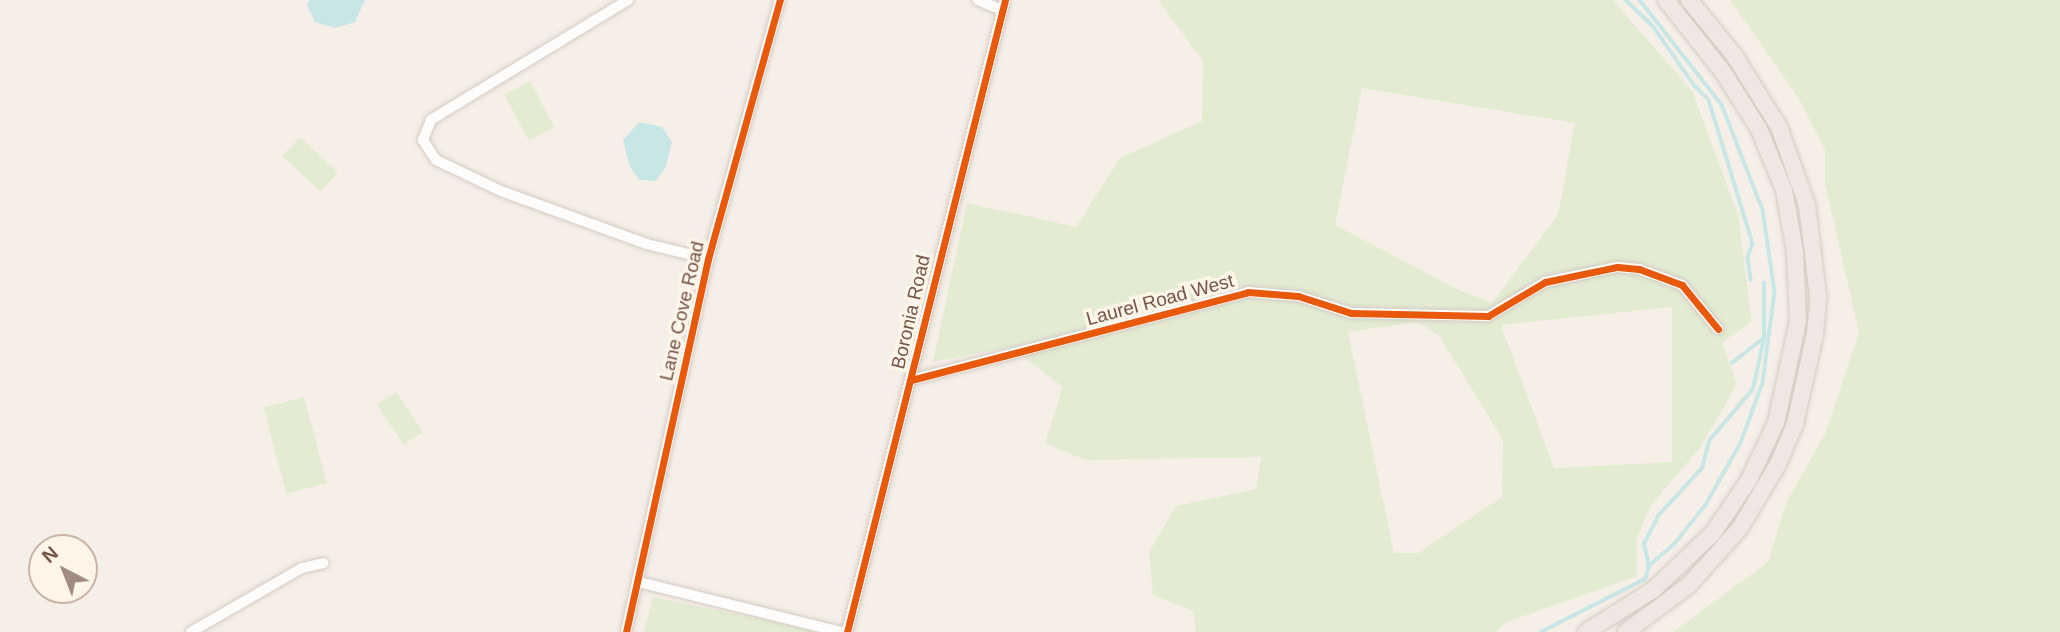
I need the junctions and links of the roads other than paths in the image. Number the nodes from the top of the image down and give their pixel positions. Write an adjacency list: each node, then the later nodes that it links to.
1 (628, 0): 7 (street)
2 (780, 0): 7 (street, Lane Cove Road)
3 (978, 0): 6 (street)
4 (1665, 0): 16 (highway)
5 (1689, 0): 17 (highway)
6 (1002, 5): 9 (street, Boronia Road)
7 (708, 259): 11 (street, Lane Cove Road)
8 (1718, 329): 9 (street, Laurel Road West)
9 (911, 380): 15 (street, Boronia Road)
10 (323, 563): 12 (street)
11 (639, 582): 13 (street, Lane Cove Road); 14 (street)
12 (191, 632)
13 (626, 632)
14 (841, 632)
15 (847, 632)
16 (1586, 632)
17 (1626, 632)

